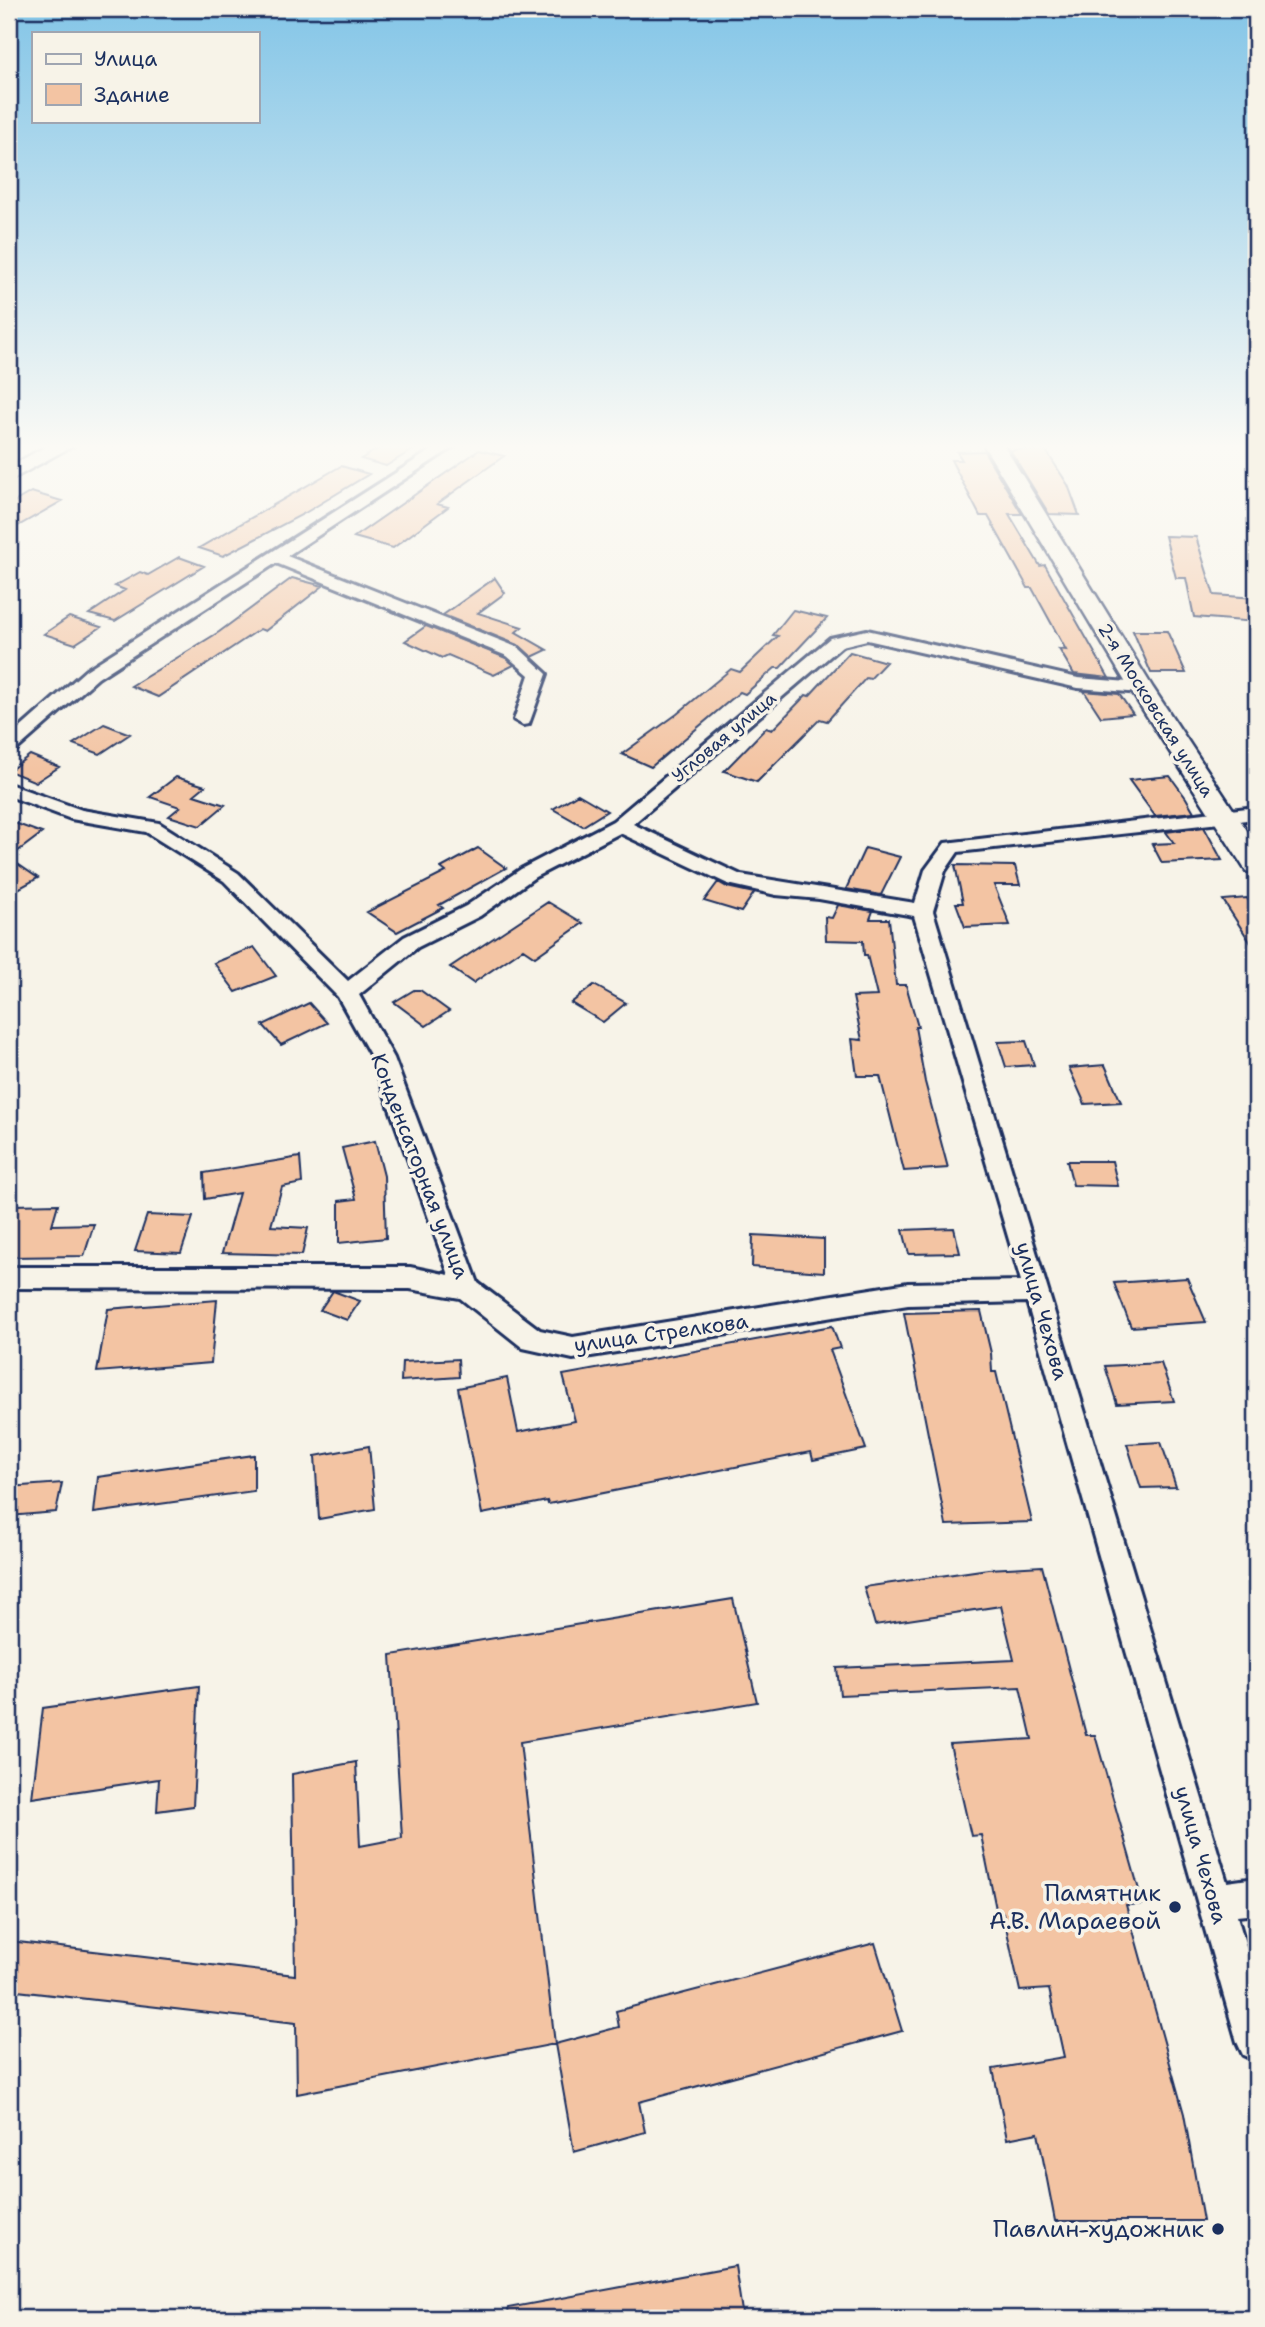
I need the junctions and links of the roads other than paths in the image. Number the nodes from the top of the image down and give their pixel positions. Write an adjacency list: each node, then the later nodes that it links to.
1 (282, 553): 3 (street)
2 (1059, 553): 4 (street, 2-я Московская улица)
3 (275, 557): 5 (street); 6 (street)
4 (1141, 688): 9 (street, 2-я Московская улица); 10 (street, Угловая улица)
5 (523, 720)
6 (9, 747)
7 (9, 790): 13 (street, Конденсаторная улица)
8 (1256, 813): 9 (street)
9 (1224, 817): 11 (street, 2-я Московская улица); 12 (street)
10 (620, 825): 12 (street); 13 (street, Угловая улица)
11 (1256, 865)
12 (923, 911): 16 (street, улица Чехова)
13 (346, 993): 15 (street, Конденсаторная улица)
14 (9, 1278): 15 (street, улица Стрелкова)
15 (467, 1289): 16 (street, улица Стрелкова)
16 (1037, 1291): 18 (street, улица Чехова)
17 (1256, 1896): 18 (street)
18 (1214, 1902): 19 (street, улица Чехова)
19 (1256, 2042)

